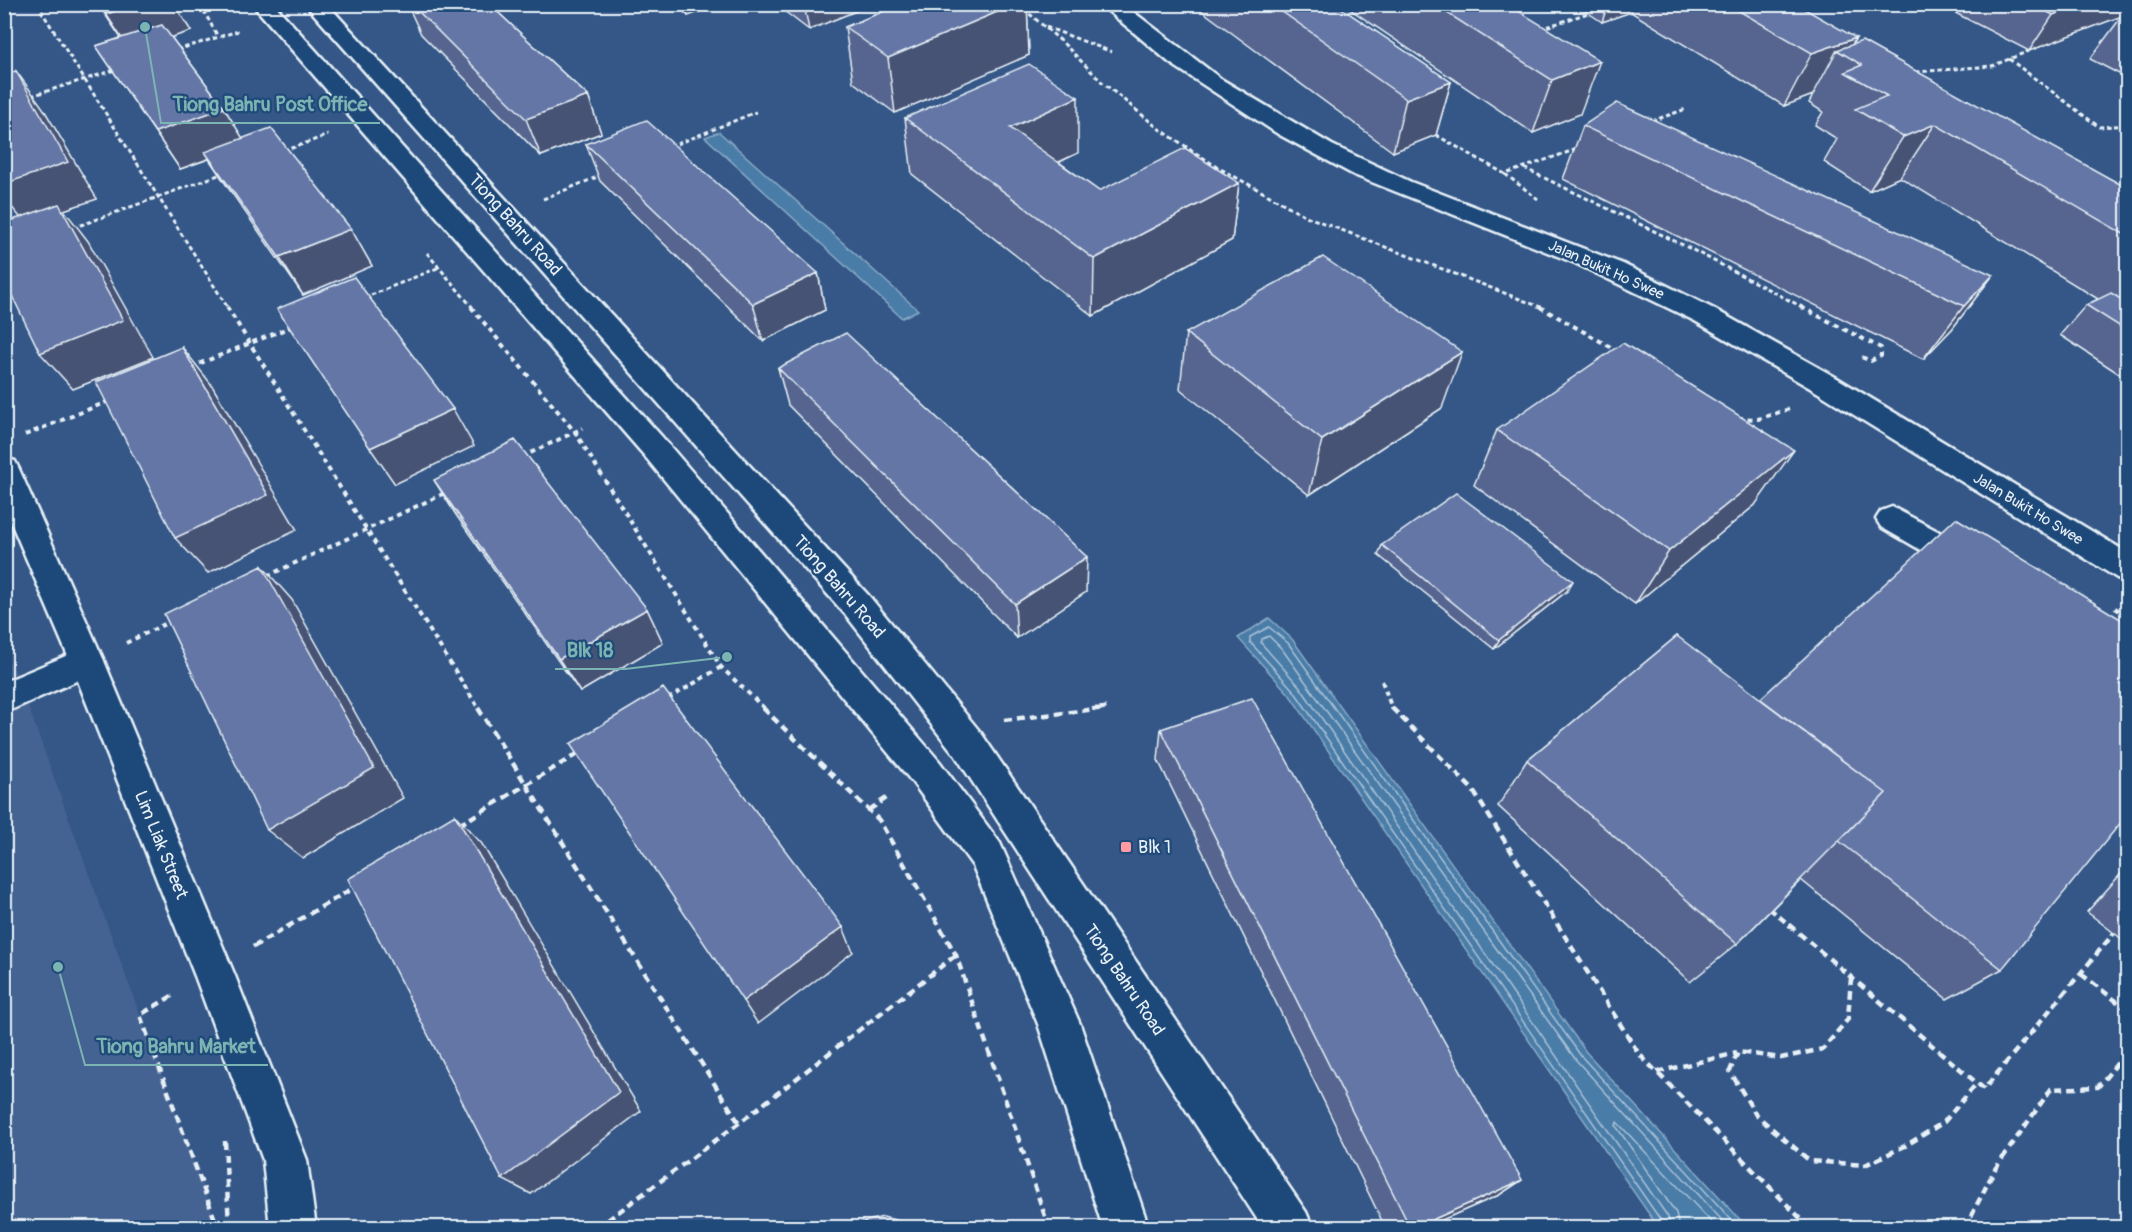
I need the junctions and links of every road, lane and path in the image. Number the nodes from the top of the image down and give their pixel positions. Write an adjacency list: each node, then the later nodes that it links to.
1 (37, 4): 15 (path)
2 (200, 4): 9 (path)
3 (315, 4): 32 (main road, Tiong Bahru Road)
4 (1018, 4): 40 (path)
5 (1110, 4): 53 (main road, Jalan Bukit Ho Swee)
6 (268, 12): 9 (path); 19 (main road)
7 (1588, 13): 8 (path)
8 (1534, 32)
9 (218, 37): 10 (path)
10 (174, 51)
11 (2029, 51): 12 (path)
12 (2009, 59): 14 (path); 21 (path)
13 (118, 69): 15 (path)
14 (1916, 72)
15 (85, 79): 16 (path); 30 (path)
16 (27, 97)
17 (1686, 109): 20 (path)
18 (756, 112): 23 (path)
19 (365, 121): 25 (path); 35 (main road)
20 (1643, 124)
21 (2127, 125)
22 (1436, 135): 29 (path)
23 (669, 148)
24 (1578, 148): 26 (path)
25 (281, 152)
26 (1524, 168): 29 (path); 41 (path)
27 (225, 172): 30 (path)
28 (603, 174): 32 (path)
29 (1505, 174): 31 (path)
30 (159, 197): 33 (path); 39 (path)
31 (1547, 205)
32 (505, 214): 86 (main road, Tiong Bahru Road)
33 (70, 229)
34 (425, 249): 36 (path)
35 (480, 251): 36 (path); 45 (main road)
36 (439, 268): 37 (path); 47 (path)
37 (361, 299)
38 (295, 326): 39 (path)
39 (250, 343): 42 (path); 52 (path)
40 (1616, 350)
41 (1850, 351)
42 (186, 369)
43 (111, 400): 48 (path)
44 (1797, 407): 46 (path)
45 (621, 410): 47 (path); 85 (main road)
46 (1730, 417)
47 (575, 432): 49 (path); 60 (path)
48 (10, 454): 59 (main road, Lim Liak Street)
49 (513, 461)
50 (450, 490): 52 (path)
51 (1892, 519): 55 (main road)
52 (367, 529): 54 (path); 65 (path)
53 (2127, 568)
54 (262, 578)
55 (2000, 581)
56 (2107, 604): 57 (path)
57 (2127, 616)
58 (178, 618): 59 (path)
59 (87, 661): 62 (main road); 71 (main road, Lim Liak Street)
60 (721, 667): 63 (path); 70 (path)
61 (1382, 681): 78 (path)
62 (4, 698)
63 (660, 704)
64 (588, 747): 65 (path)
65 (527, 784): 66 (path); 80 (path)
66 (456, 827)
67 (365, 881): 71 (path)
68 (1766, 905): 73 (path)
69 (2115, 932): 72 (path)
70 (956, 955): 80 (path); 84 (path)
71 (212, 972): 82 (main road, Lim Liak Street)
72 (2080, 974): 74 (path); 79 (path)
73 (1851, 976): 77 (path); 79 (path)
74 (2127, 1010)
75 (140, 1015): 81 (path)
76 (2127, 1050): 88 (path)
77 (1738, 1052): 78 (path); 79 (path)
78 (1657, 1072): 87 (path)
79 (1977, 1083)
80 (739, 1123): 83 (path)
81 (218, 1227)
82 (292, 1227)
83 (597, 1227)
84 (1049, 1227)
85 (1126, 1227)
86 (1290, 1227)
87 (1810, 1227)
88 (1965, 1227)

